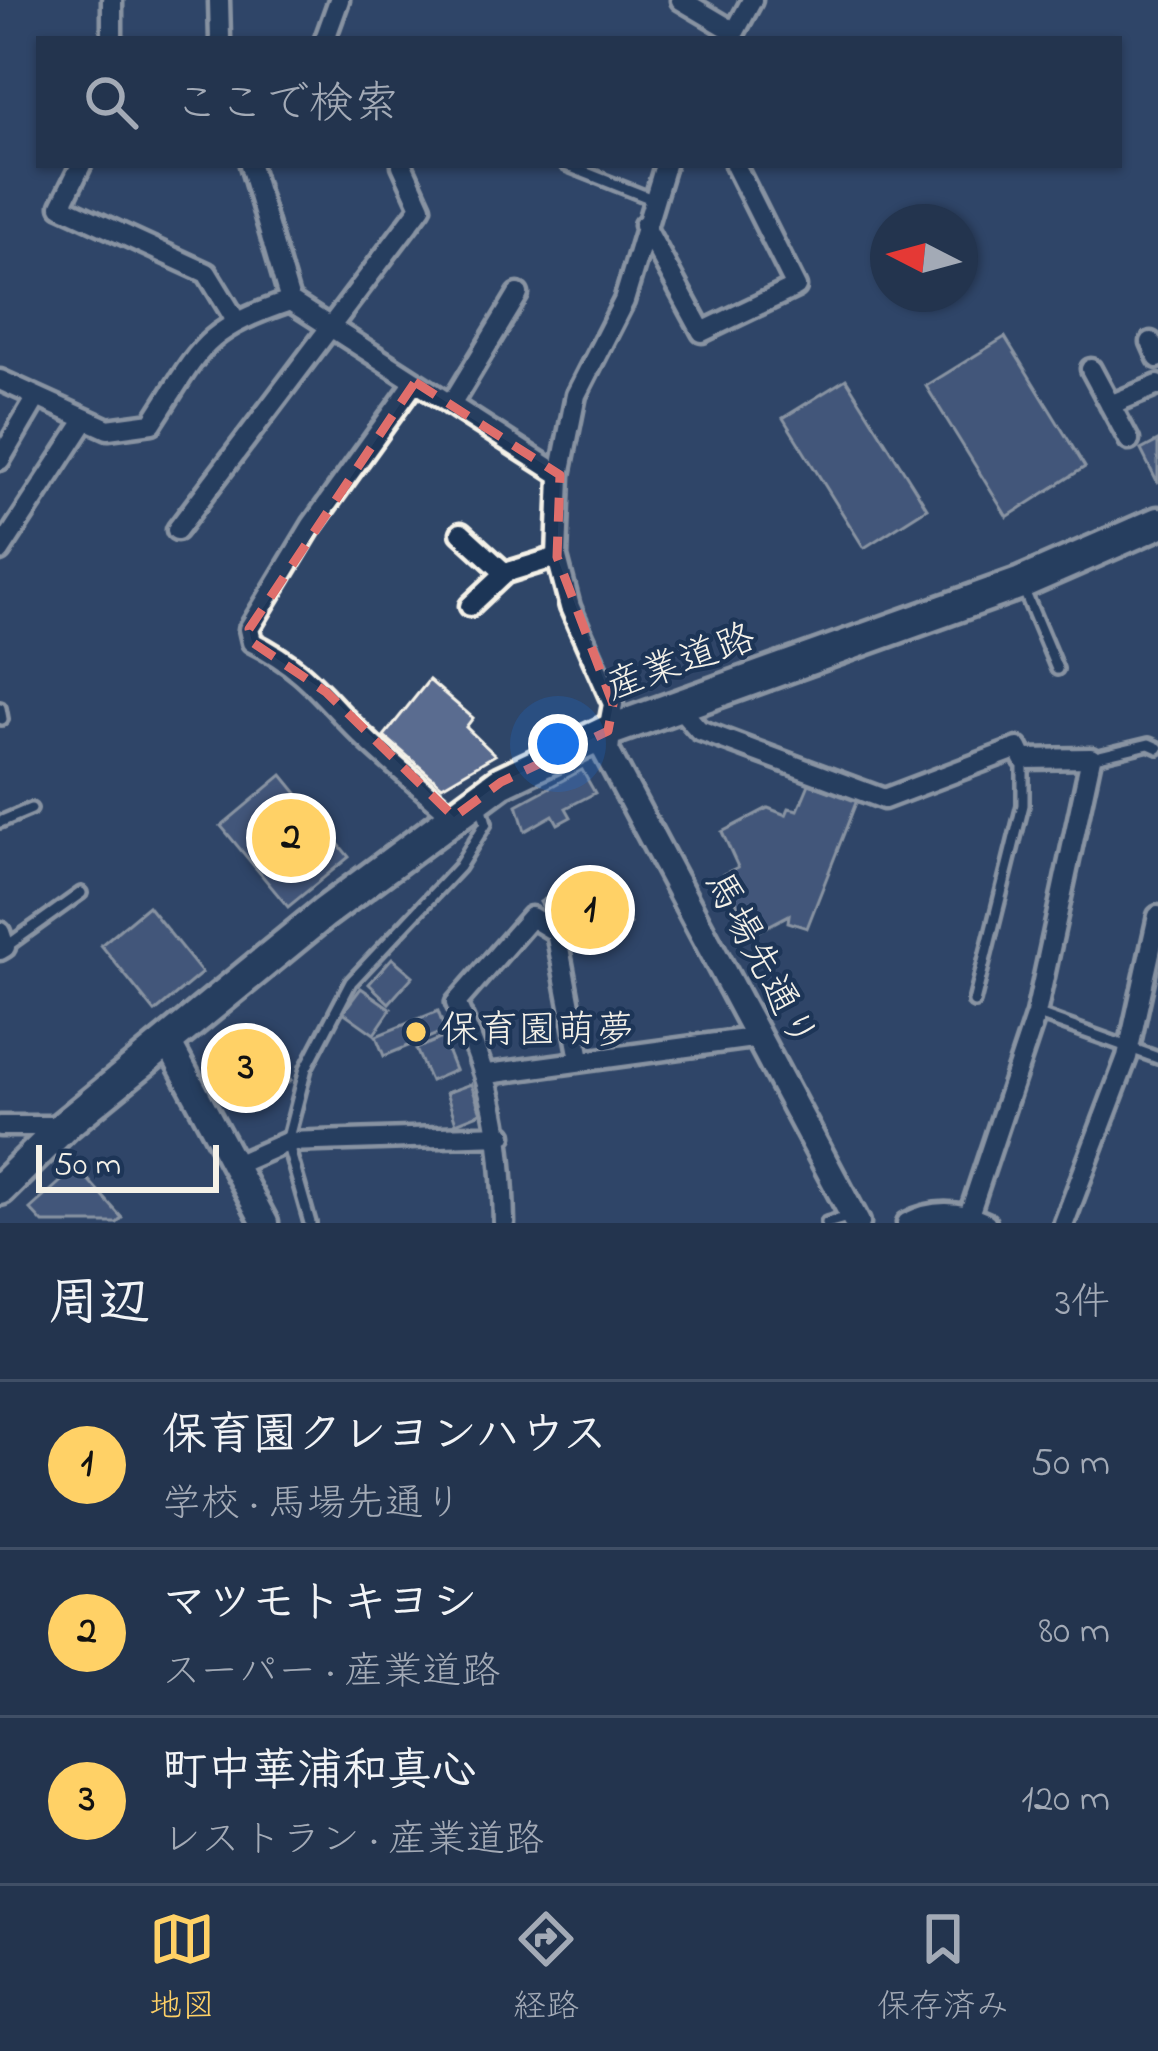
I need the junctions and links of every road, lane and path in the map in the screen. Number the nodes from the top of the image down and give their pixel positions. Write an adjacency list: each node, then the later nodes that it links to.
1 (112, 0): 7 (street)
2 (219, 0): 8 (street)
3 (339, 0): 9 (street)
4 (681, 0): 6 (street)
5 (752, 0): 6 (street)
6 (733, 35)
7 (112, 36)
8 (220, 36)
9 (326, 36)
10 (80, 168): 20 (street)
11 (251, 168): 19 (street)
12 (403, 168): 21 (street)
13 (574, 168): 16 (lane)
14 (664, 168): 16 (street)
15 (736, 168): 17 (street)
16 (652, 199): 17 (street)
17 (644, 225): 32 (street)
18 (518, 294): 28 (street)
19 (290, 301): 20 (street); 21 (street)
20 (235, 319): 29 (street)
21 (328, 326): 24 (street); 34 (street)
22 (1091, 369): 27 (street)
23 (0, 380): 26 (street)
24 (415, 382): 28 (street); 47 (street)
25 (1158, 386): 27 (street)
26 (37, 397): 29 (street); 31 (street)
27 (1110, 404): 30 (street)
28 (451, 405): 32 (street)
29 (86, 419): 36 (street)
30 (1130, 440)
31 (0, 460)
32 (560, 476): 37 (street)
33 (1158, 523): 39 (main road, 産業道路)
34 (177, 530)
35 (461, 533): 38 (street)
36 (0, 551)
37 (557, 557): 38 (street); 43 (street)
38 (505, 573): 40 (street)
39 (1021, 584): 41 (lane); 42 (main road, 産業道路)
40 (470, 606)
41 (1057, 669)
42 (678, 706): 43 (main road, 産業道路); 46 (street)
43 (608, 731): 47 (main road, 産業道路); 55 (street, 馬場先通り)
44 (1158, 748): 45 (lane)
45 (1091, 758): 46 (street); 54 (street)
46 (1023, 759): 53 (lane)
47 (466, 808): 56 (main road, 産業道路); 64 (lane)
48 (32, 809): 49 (lane)
49 (0, 822)
50 (81, 893): 52 (lane)
51 (1158, 916): 57 (street)
52 (2, 943)
53 (974, 1002)
54 (1036, 1014): 57 (lane); 67 (street)
55 (760, 1037): 59 (street); 68 (street, 馬場先通り)
56 (168, 1042): 62 (main road, 産業道路); 65 (street)
57 (1130, 1046): 58 (lane); 74 (street)
58 (1158, 1058)
59 (580, 1060): 60 (street); 60 (street)
60 (488, 1074): 63 (street)
61 (0, 1126): 62 (street)
62 (64, 1126): 66 (main road, 産業道路)
63 (502, 1135): 64 (street); 71 (street)
64 (286, 1142): 65 (street); 70 (lane)
65 (235, 1166): 69 (street)
66 (0, 1189)
67 (978, 1219): 73 (street)
68 (855, 1220): 72 (lane)
69 (266, 1223)
70 (310, 1223)
71 (504, 1223)
72 (827, 1223)
73 (907, 1223)
74 (1064, 1223)

